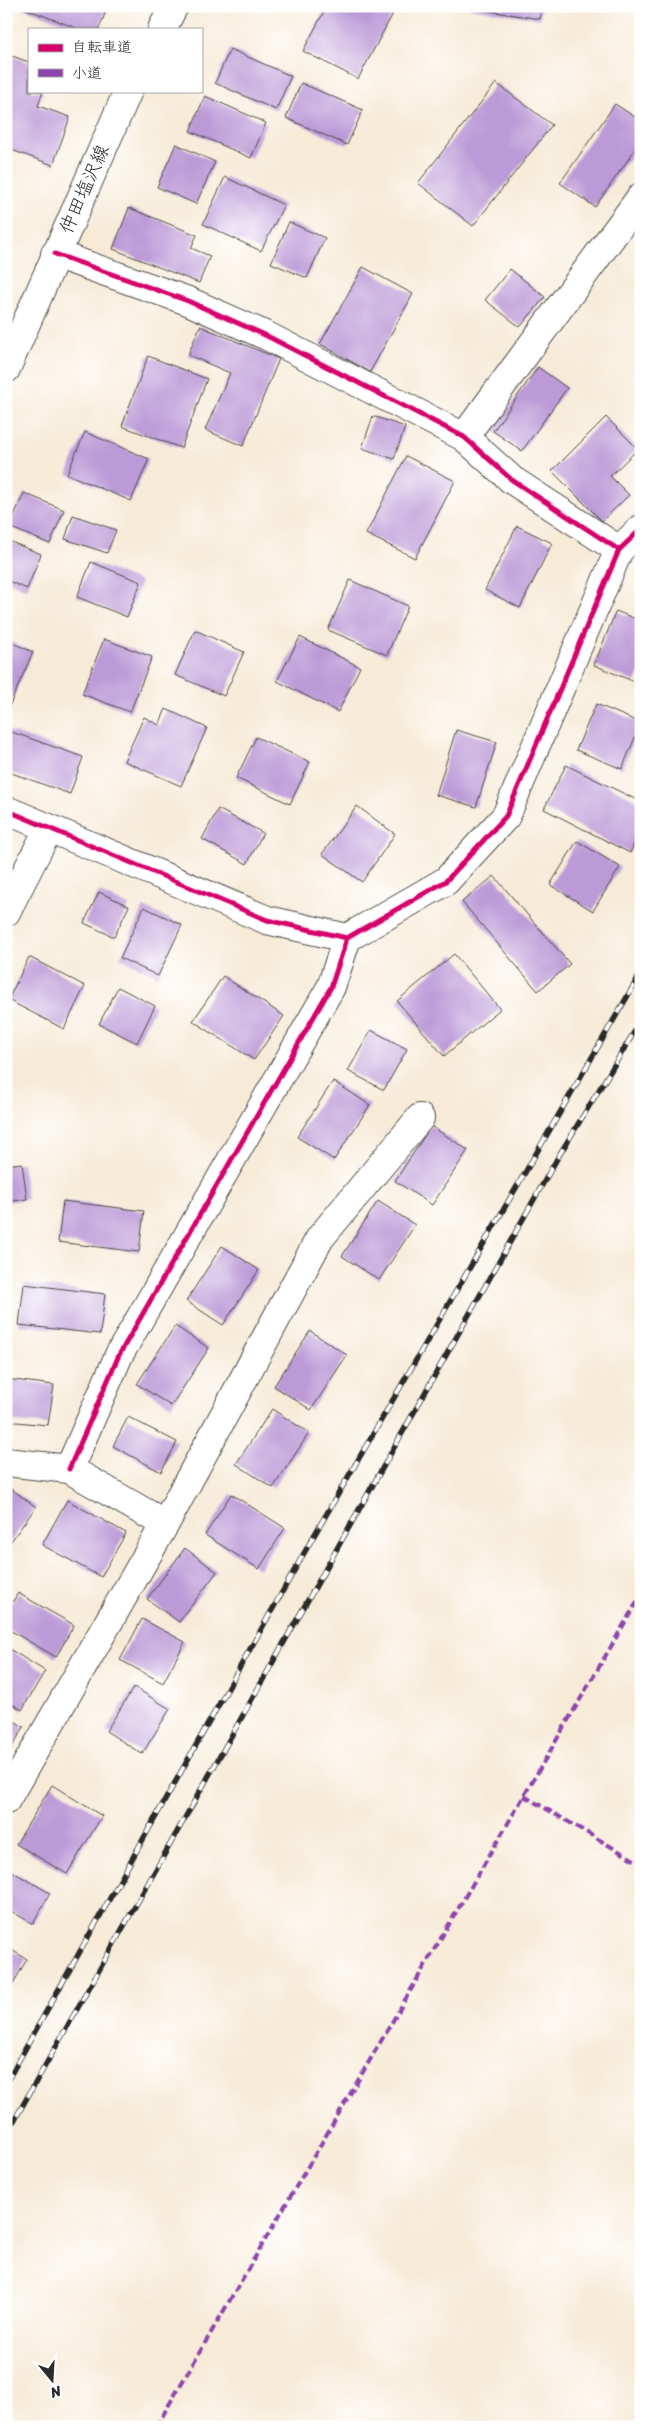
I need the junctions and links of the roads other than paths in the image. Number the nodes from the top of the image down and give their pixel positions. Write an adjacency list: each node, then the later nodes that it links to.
1 (174, 6): 2 (street)
2 (163, 28)
3 (128, 92): 5 (street, 仲田塩沢線)
4 (641, 198): 7 (street)
5 (55, 254): 6 (street, 仲田塩沢線); 7 (street)
6 (6, 369)
7 (464, 436): 9 (street)
8 (641, 529): 9 (street)
9 (619, 550): 13 (street)
10 (6, 810): 11 (street)
11 (49, 828): 12 (street); 13 (street)
12 (6, 912)
13 (348, 938): 16 (street)
14 (420, 1118): 17 (street)
15 (6, 1462): 16 (street)
16 (70, 1469): 17 (street)
17 (165, 1524): 18 (street)
18 (6, 1800)

